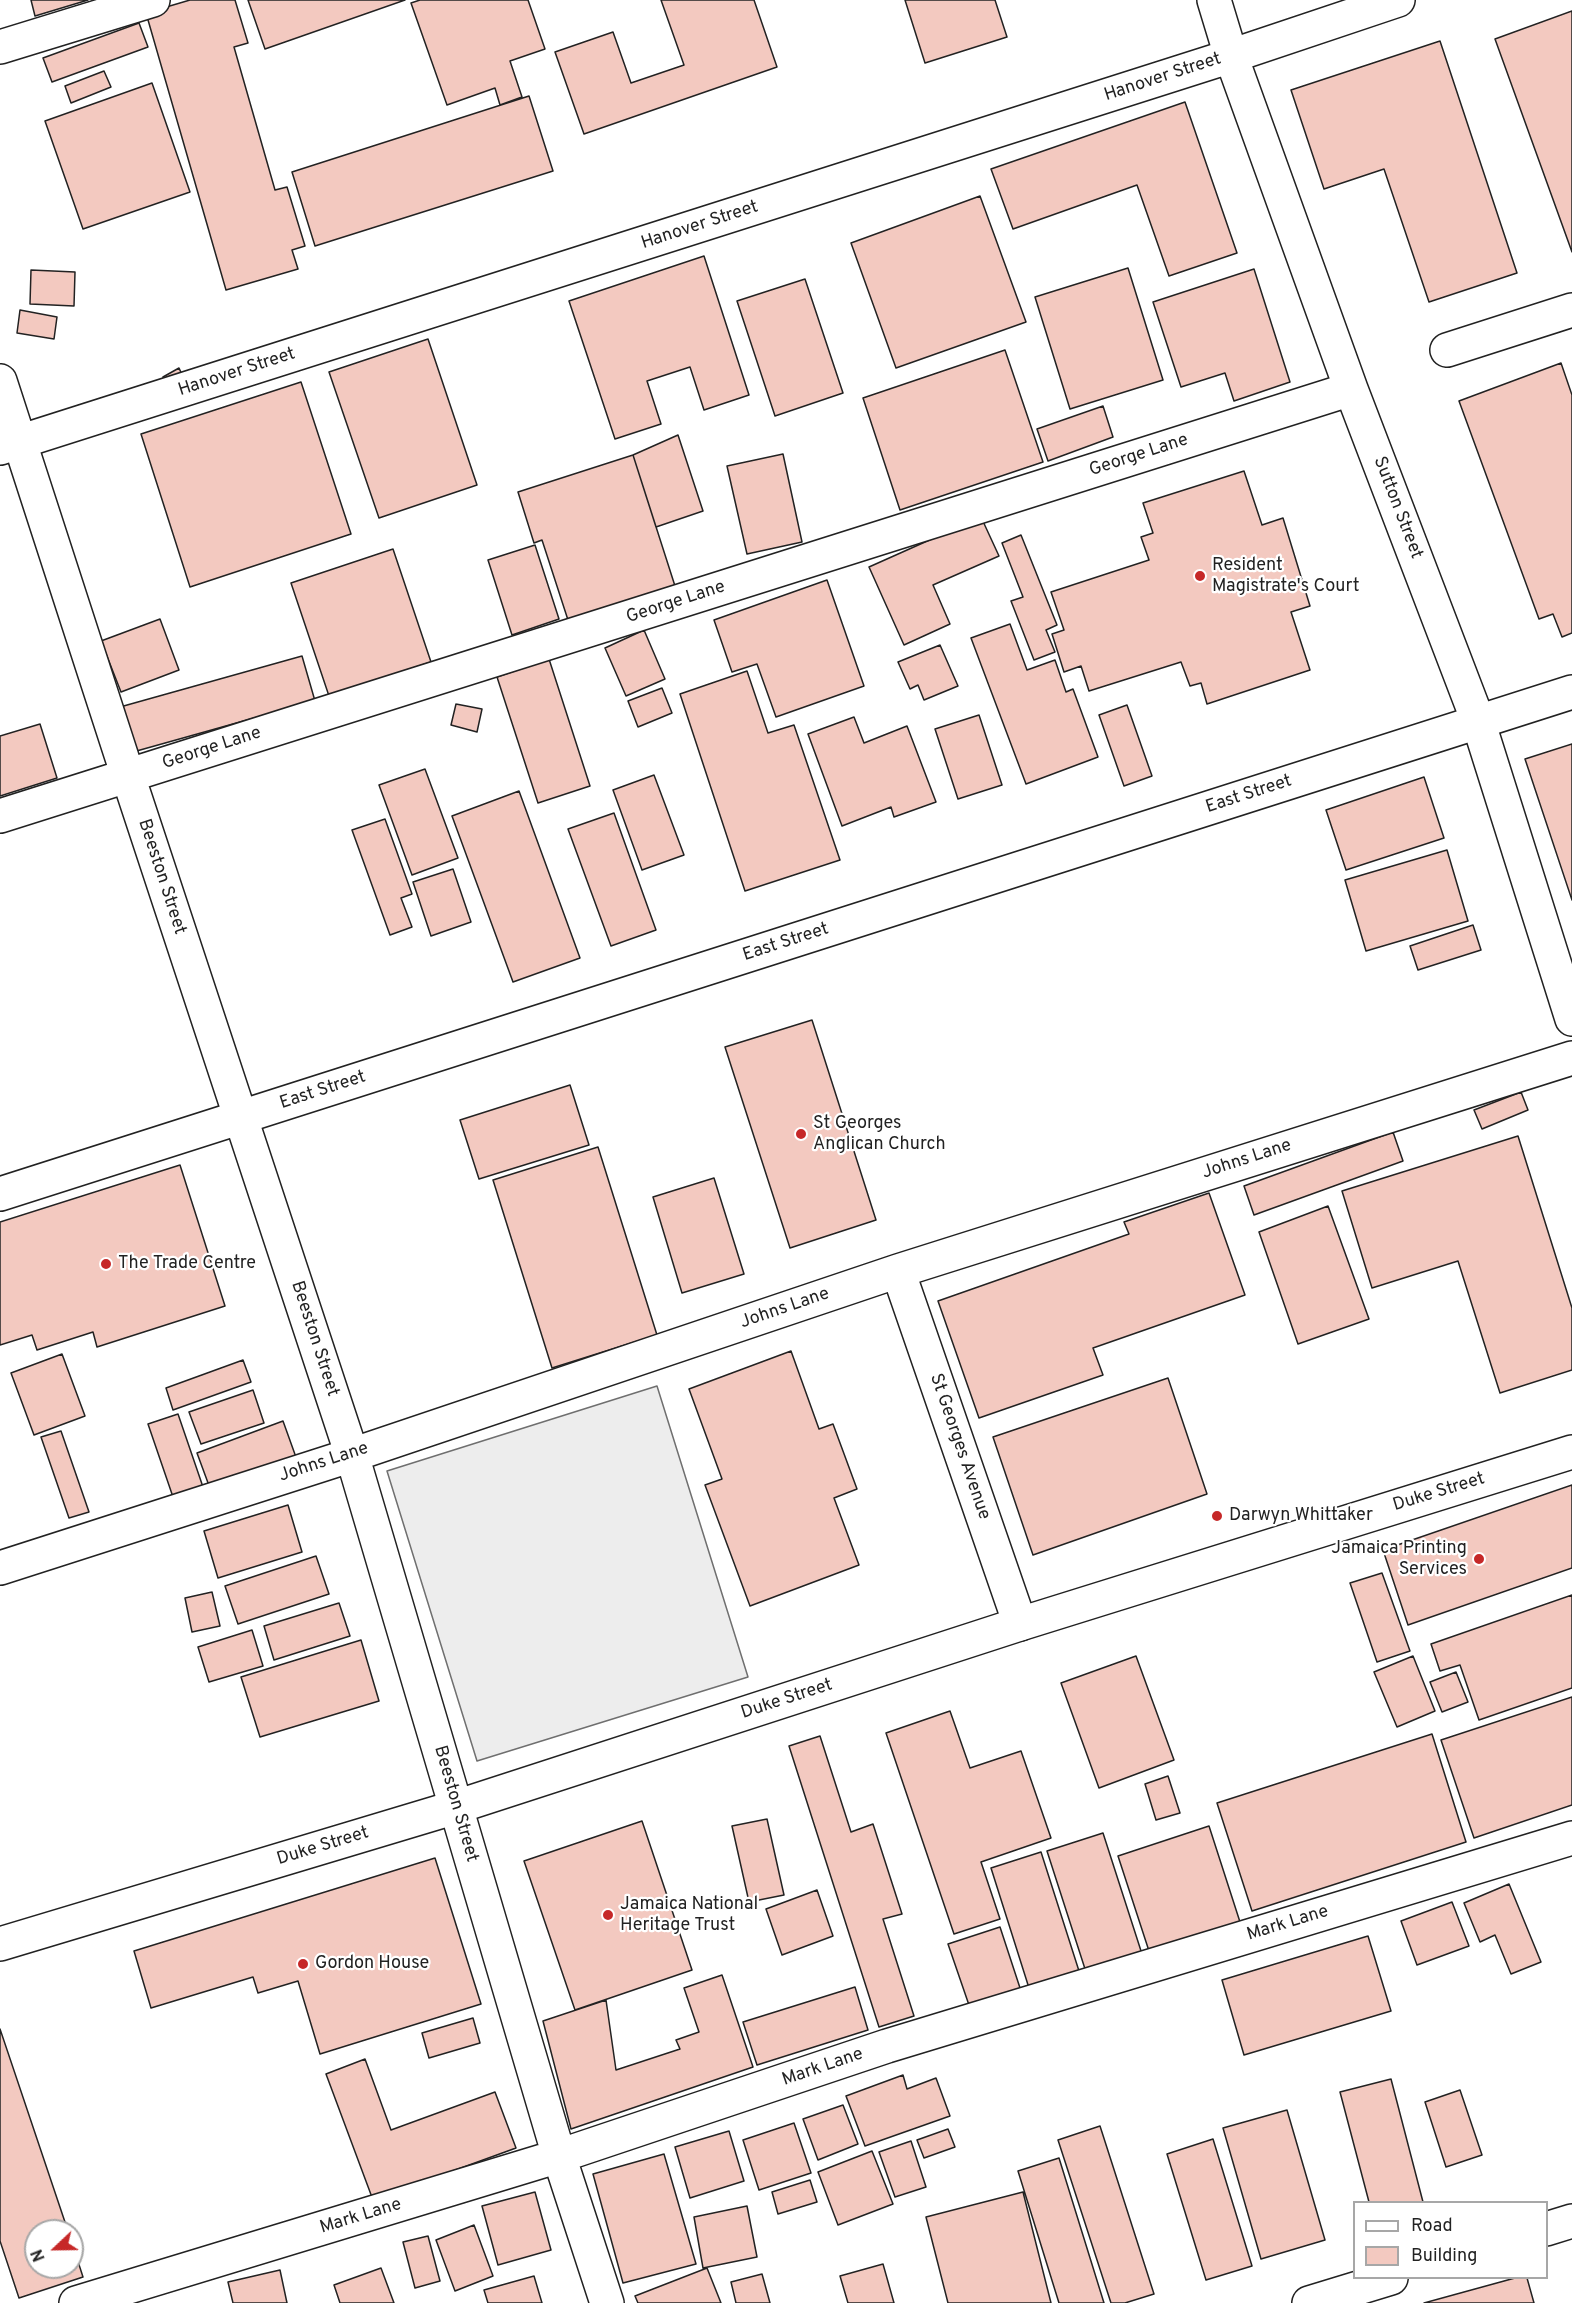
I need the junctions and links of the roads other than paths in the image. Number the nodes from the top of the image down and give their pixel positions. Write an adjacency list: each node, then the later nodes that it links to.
1 (153, 0): 4 (street)
2 (1214, 0): 5 (street, Sutton Street)
3 (1398, 0): 5 (street, Hanover Street)
4 (0, 47)
5 (1231, 56): 9 (street, Sutton Street); 10 (street, Hanover Street)
6 (1572, 310): 7 (street)
7 (1447, 350)
8 (0, 381): 10 (street, Beeston Street)
9 (1351, 389): 12 (street, Sutton Street); 13 (street, George Lane)
10 (10, 446): 13 (street, Beeston Street)
11 (1572, 692): 12 (street, East Street)
12 (1478, 721): 15 (street, Sutton Street); 17 (street, East Street)
13 (128, 776): 14 (street, George Lane); 17 (street, Beeston Street)
14 (0, 816)
15 (1572, 1018)
16 (1572, 1058): 19 (street, Johns Lane)
17 (240, 1118): 18 (street, East Street); 21 (street, Beeston Street)
18 (0, 1194)
19 (898, 1271): 21 (street, Johns Lane); 23 (street, St Georges Avenue)
20 (1572, 1452): 23 (street, Duke Street)
21 (352, 1455): 22 (street, Johns Lane); 24 (street, Beeston Street)
22 (0, 1568)
23 (1020, 1624): 24 (street, Duke Street)
24 (456, 1807): 26 (street, Duke Street); 27 (street, Beeston Street)
25 (1572, 1838): 27 (street, Mark Lane)
26 (0, 1944)
27 (559, 2156): 31 (street, Mark Lane); 32 (street, Beeston Street)
28 (1572, 2221): 29 (street)
29 (1548, 2228)
30 (1385, 2279): 33 (street)
31 (76, 2303)
32 (607, 2303)
33 (1309, 2303)

